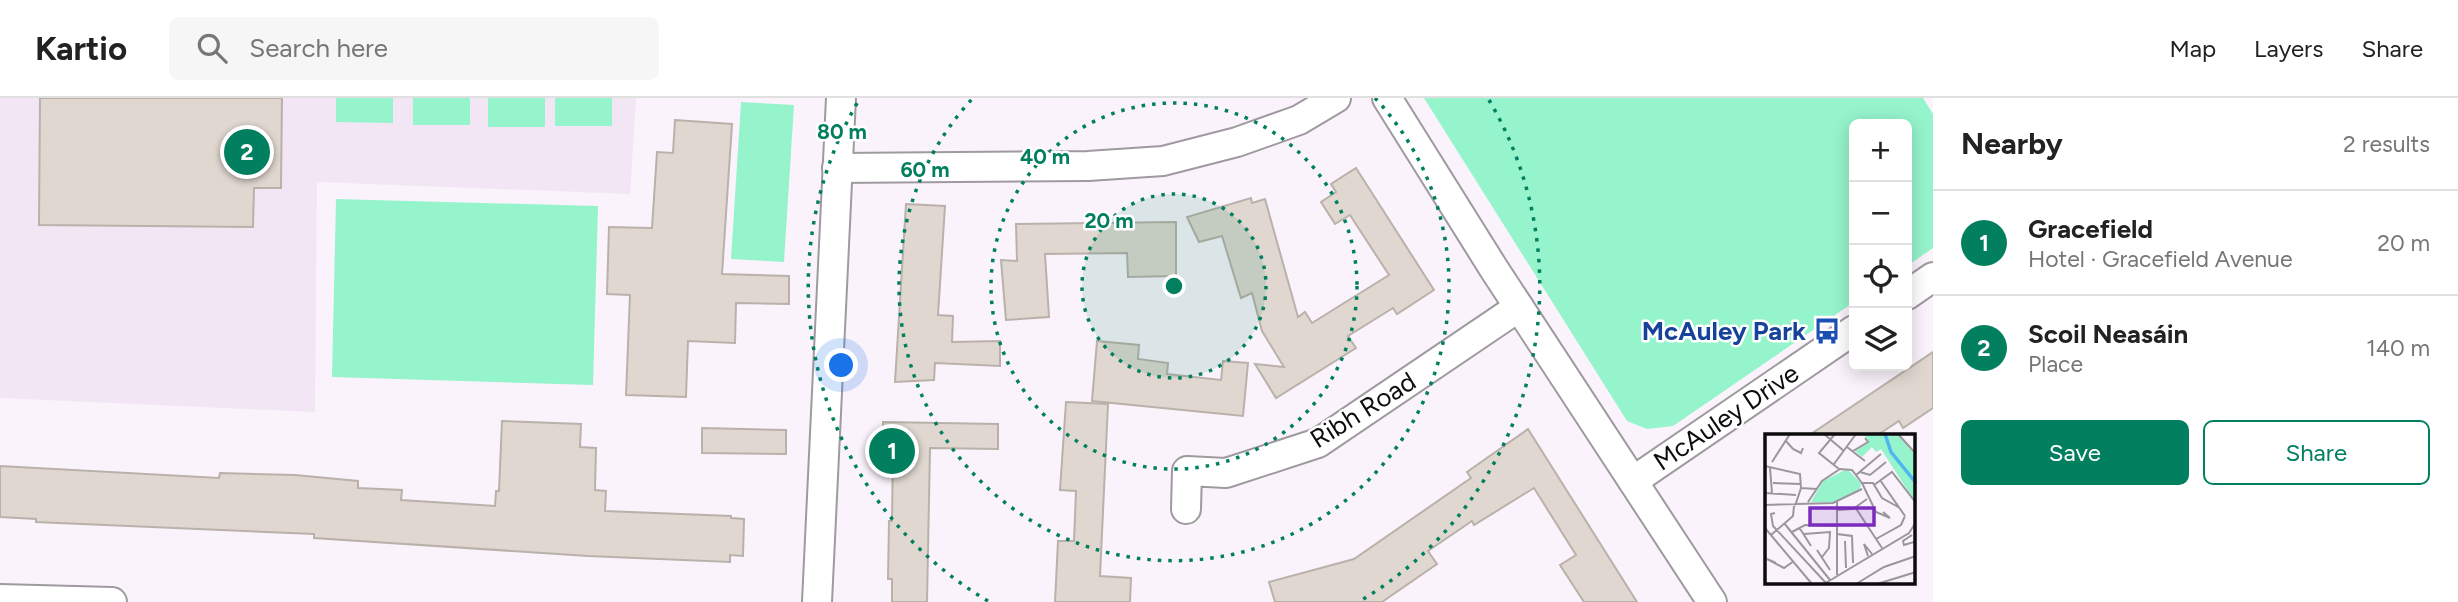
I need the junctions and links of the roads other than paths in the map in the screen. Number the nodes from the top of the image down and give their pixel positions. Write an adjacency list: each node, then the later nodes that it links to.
1 (841, 98): 4 (street)
2 (1336, 98): 4 (street)
3 (1387, 98): 7 (street)
4 (837, 167): 13 (street)
5 (1933, 277): 6 (street)
6 (1912, 292)
7 (1519, 307): 9 (street); 10 (street, Ribh Road)
8 (1849, 333): 9 (street, McAuley Drive)
9 (1633, 481): 14 (street)
10 (1186, 509)
11 (0, 599): 12 (street)
12 (112, 602)
13 (817, 602)
14 (1712, 602)

